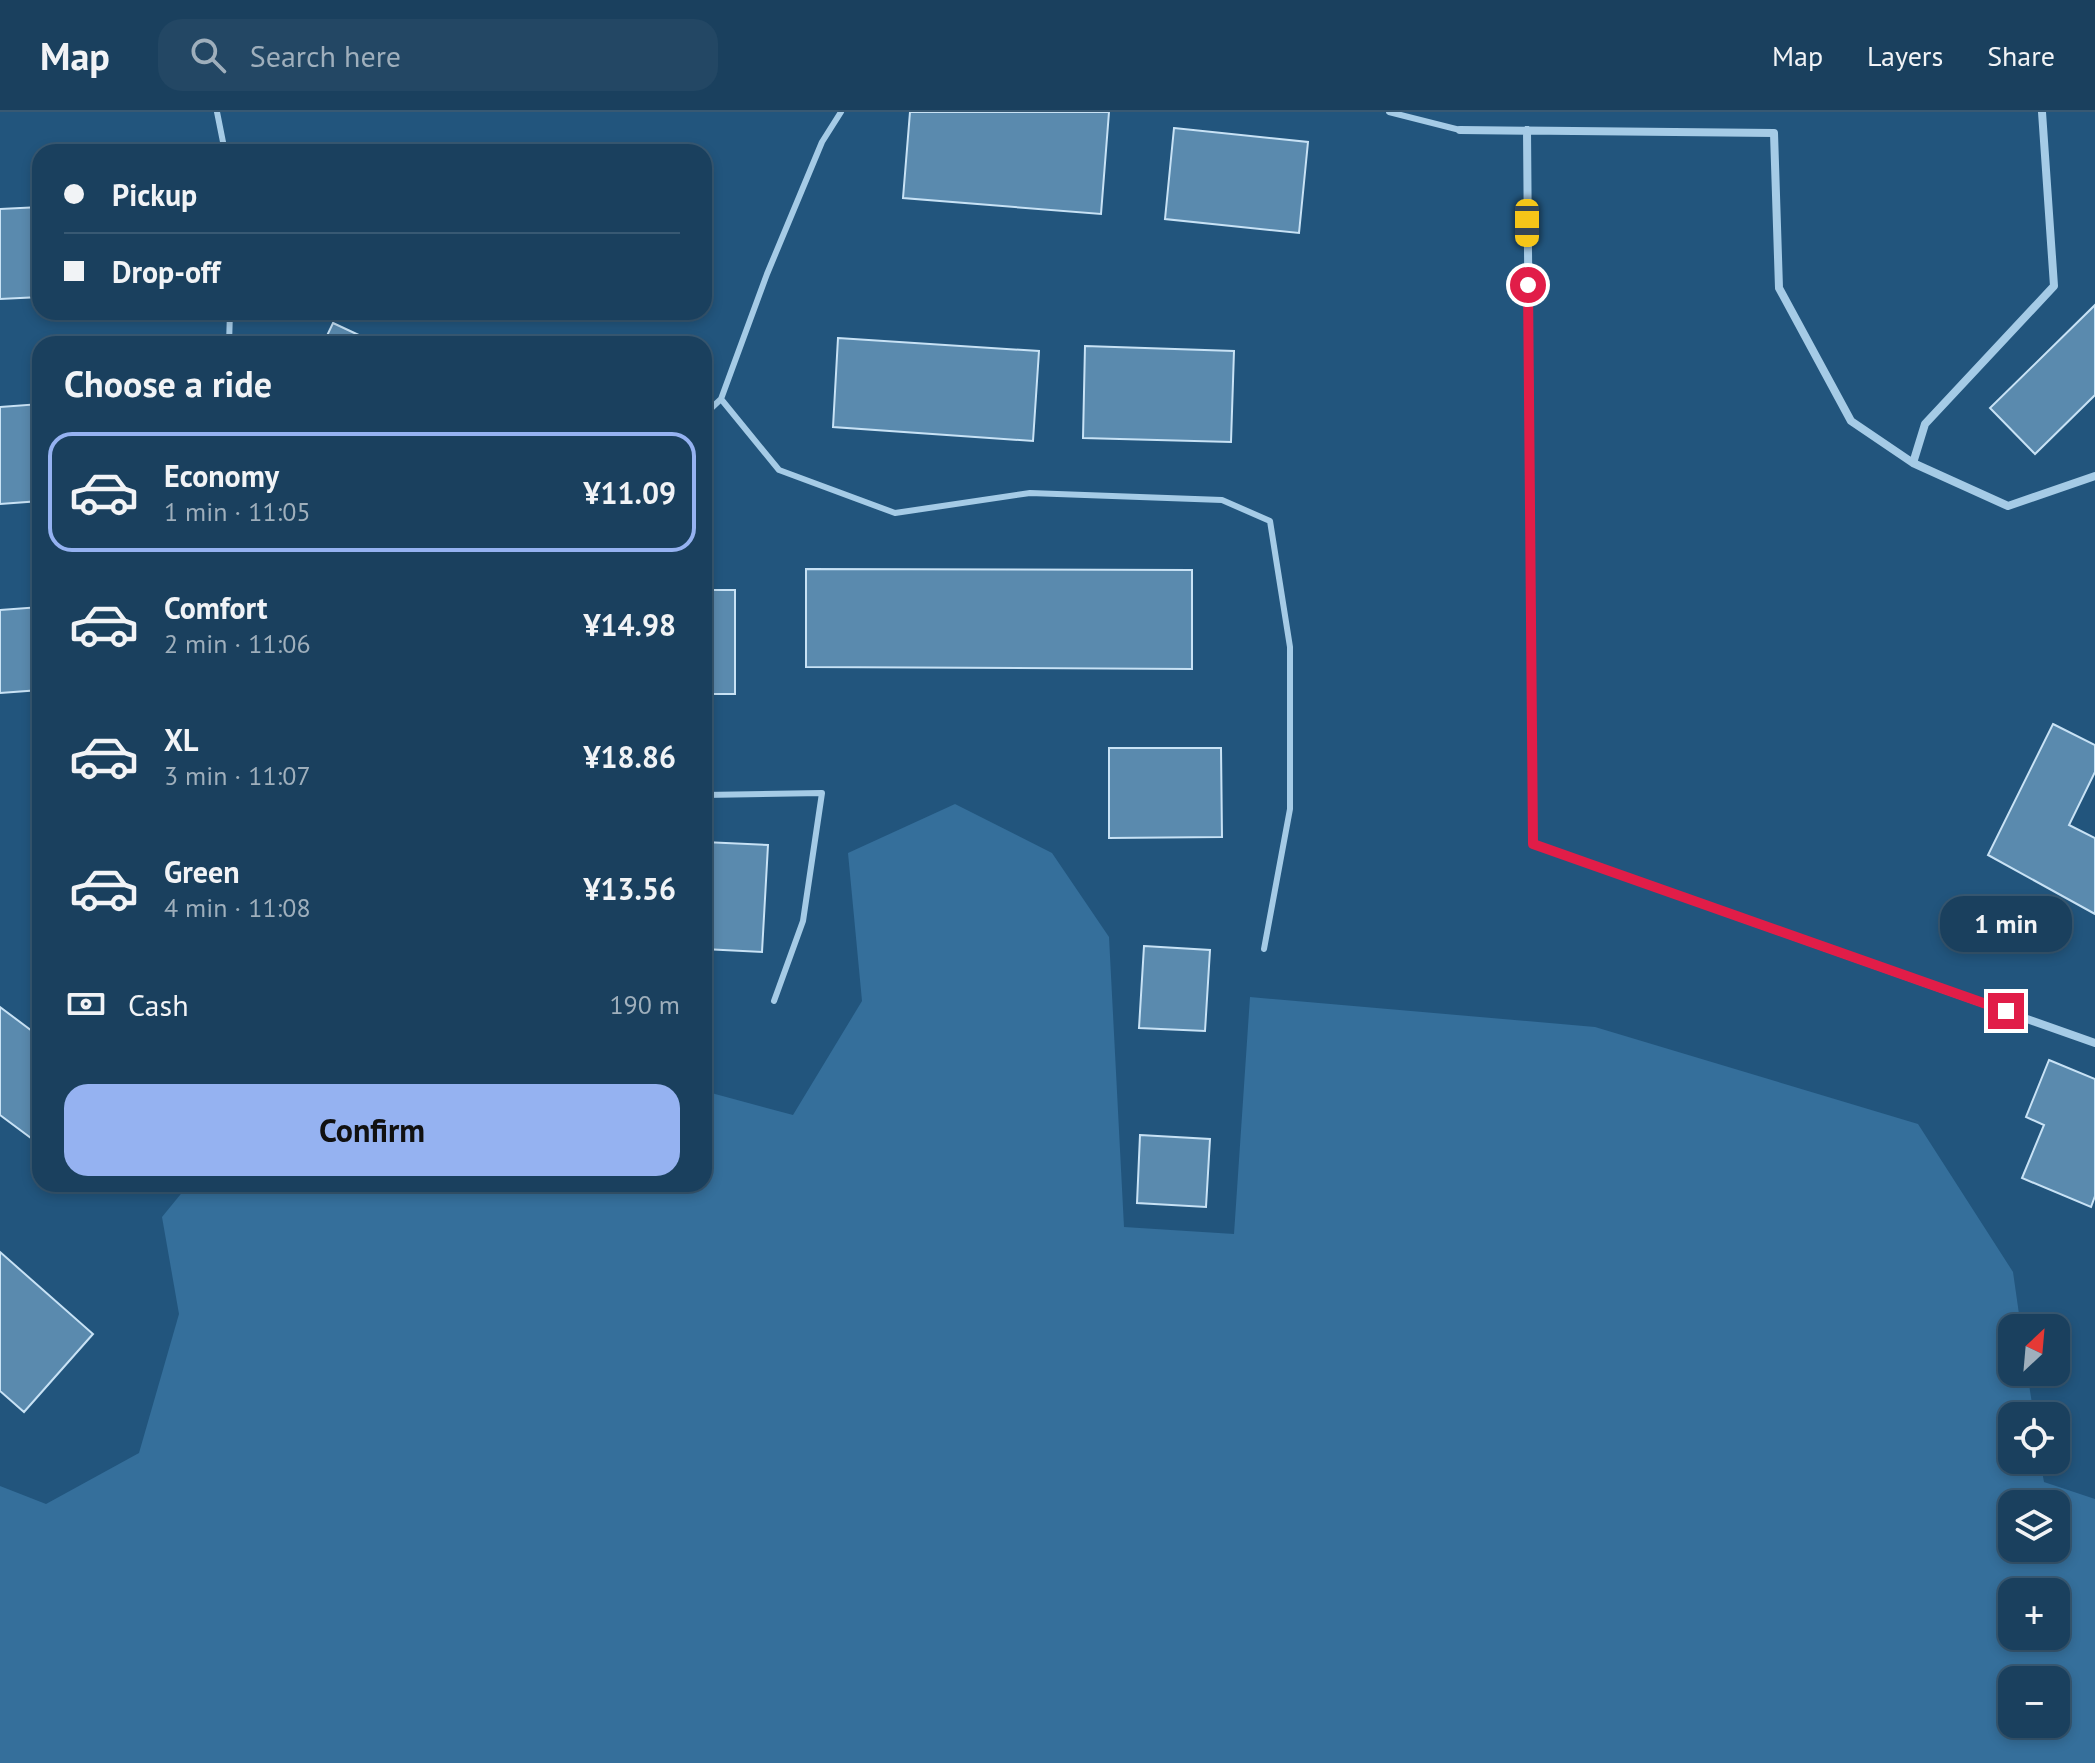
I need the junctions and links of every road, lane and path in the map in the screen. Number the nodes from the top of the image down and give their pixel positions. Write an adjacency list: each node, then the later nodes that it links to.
1 (217, 112): 7 (lane)
2 (841, 112): 8 (lane)
3 (1389, 112): 5 (lane)
4 (2042, 112): 10 (street)
5 (1460, 130): 6 (street)
6 (1527, 130): 10 (street); 15 (street)
7 (223, 144)
8 (721, 399): 9 (lane); 13 (lane)
9 (712, 407)
10 (1913, 463): 11 (street)
11 (2095, 476)
12 (712, 795): 14 (lane)
13 (1264, 949)
14 (774, 1001)
15 (2095, 1043)

